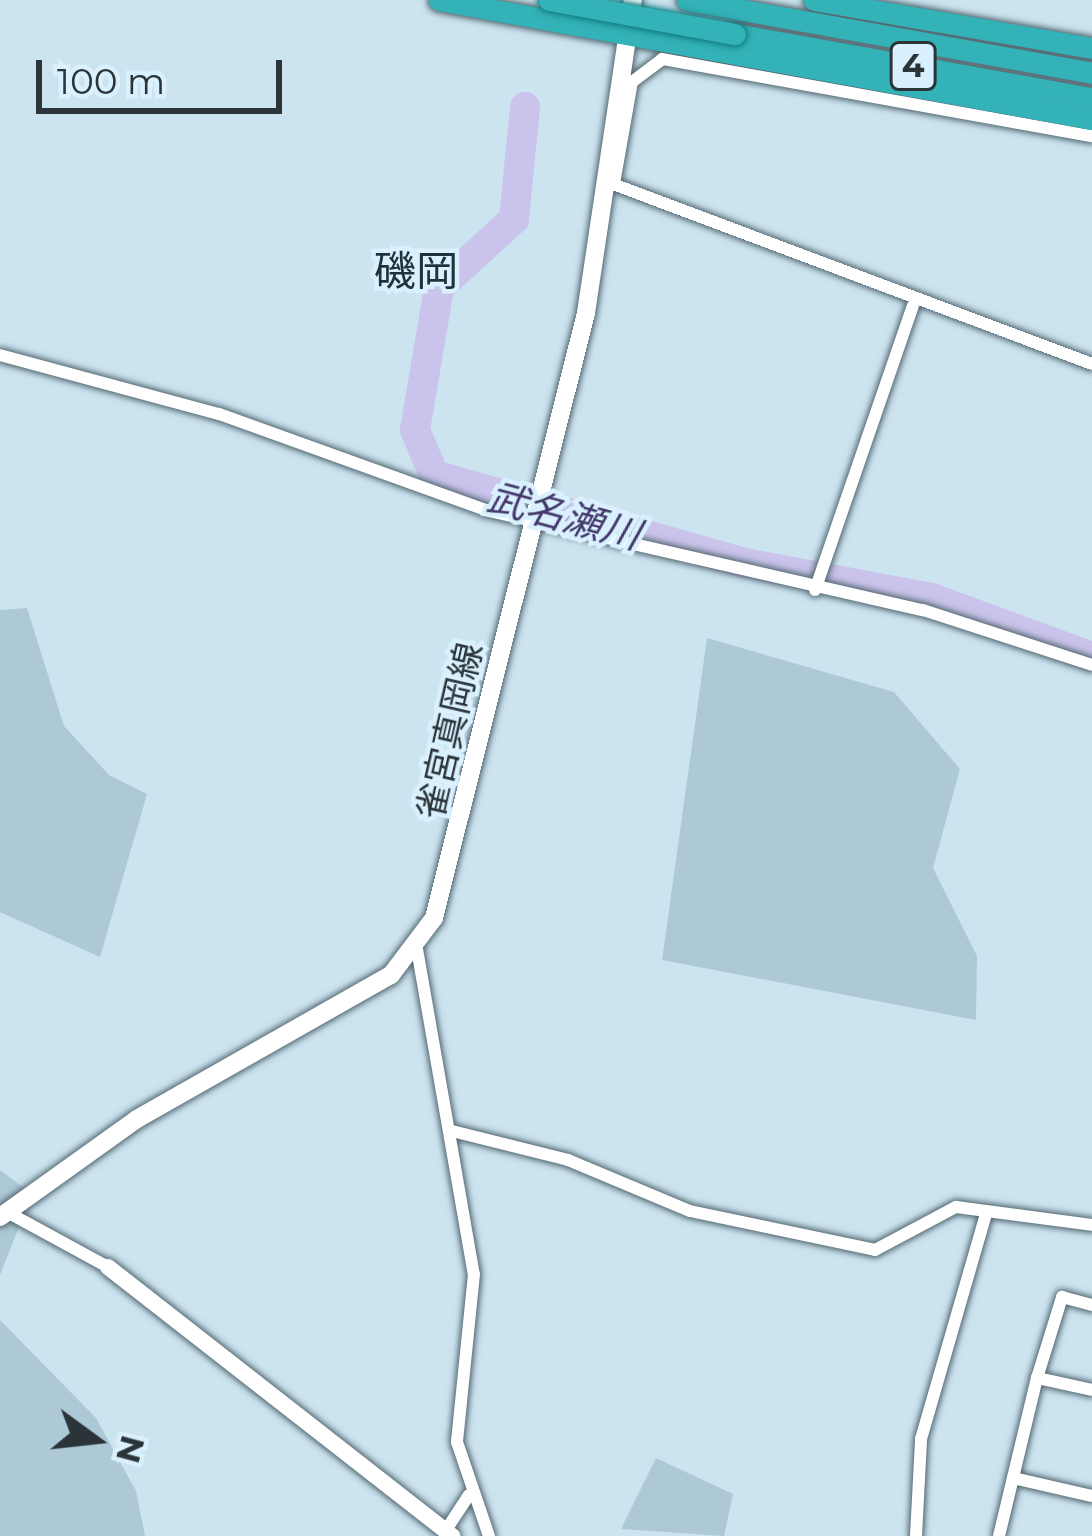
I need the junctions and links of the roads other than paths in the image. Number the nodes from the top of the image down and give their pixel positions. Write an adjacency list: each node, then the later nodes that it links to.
1 (439, 0): 7 (highway)
2 (549, 0): 10 (highway, 4, bridge)
3 (633, 0): 7 (main road, 雀宮真岡線)
4 (646, 0): 7 (main road, 雀宮真岡線)
5 (688, 0): 9 (highway, 4)
6 (814, 0): 8 (highway)
7 (626, 35): 11 (highway); 13 (main road, 雀宮真岡線)
8 (1092, 48)
9 (1092, 73)
10 (1092, 98)
11 (1092, 119)
12 (1092, 136): 13 (street)
13 (607, 182): 14 (street); 17 (main road, 雀宮真岡線)
14 (913, 305): 16 (street); 18 (street)
15 (0, 355): 17 (street)
16 (1092, 364)
17 (533, 524): 18 (street); 20 (main road, 雀宮真岡線)
18 (815, 590): 19 (street)
19 (1092, 665)
20 (417, 950): 21 (street); 23 (main road)
21 (452, 1131): 22 (street); 30 (street)
22 (987, 1211): 24 (street); 34 (street)
23 (3, 1215): 25 (street)
24 (1092, 1225)
25 (108, 1267): 32 (street)
26 (1092, 1305): 27 (street)
27 (1037, 1378): 28 (street); 29 (street)
28 (1092, 1390)
29 (1013, 1478): 31 (street); 35 (street)
30 (469, 1495): 32 (street); 33 (street)
31 (1092, 1496)
32 (449, 1533)
33 (489, 1536)
34 (916, 1536)
35 (1000, 1536)

